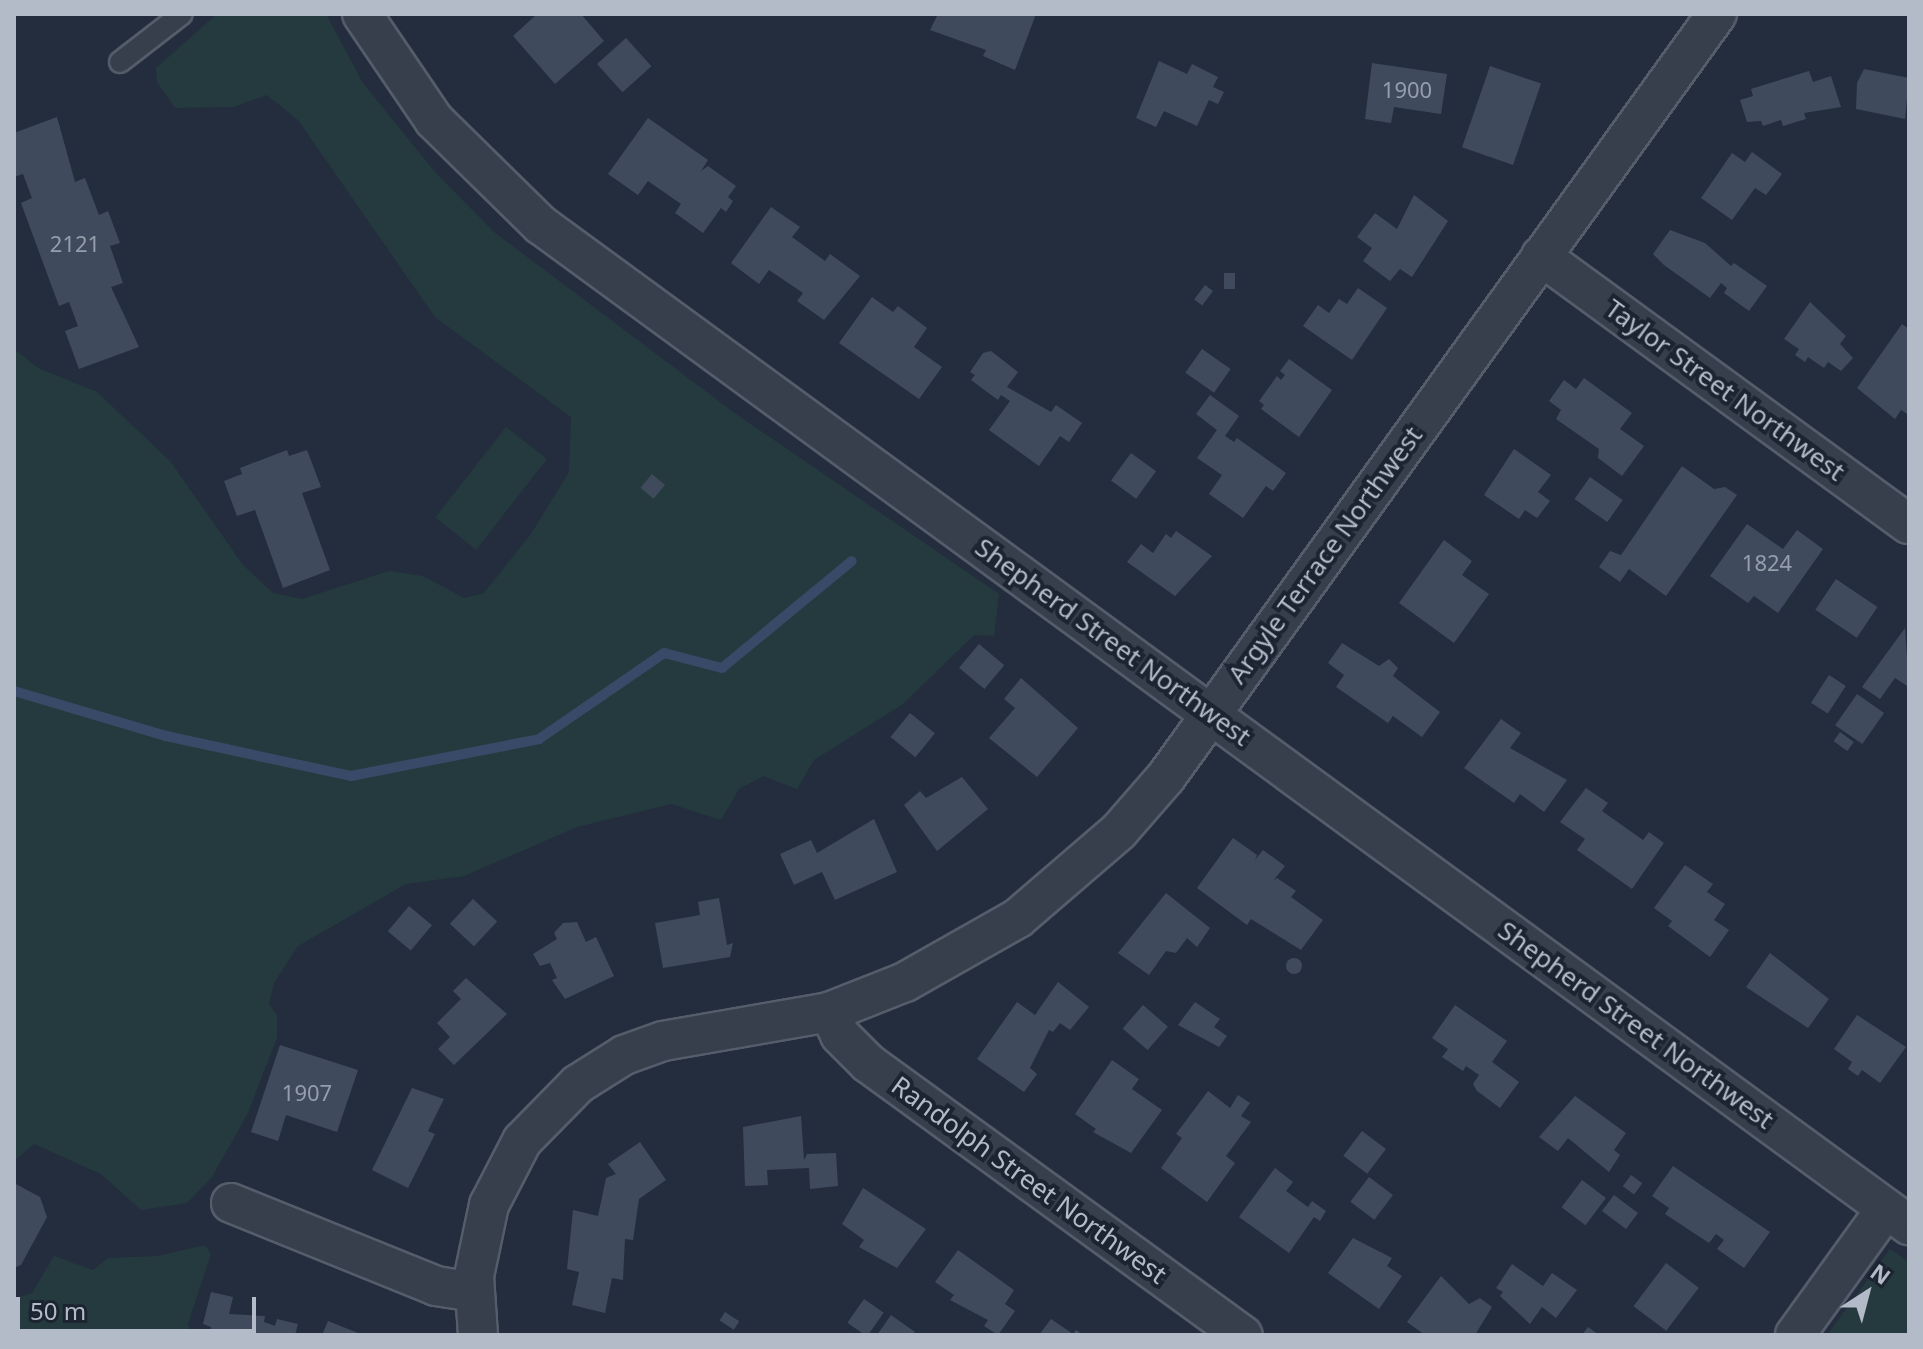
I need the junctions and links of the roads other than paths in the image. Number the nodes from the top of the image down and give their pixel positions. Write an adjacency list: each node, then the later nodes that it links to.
1 (182, 14): 4 (lane)
2 (362, 14): 7 (street, Shepherd Street Northwest)
3 (1717, 14): 5 (street, Argyle Terrace Northwest)
4 (120, 62)
5 (1541, 256): 6 (street, Taylor Street Northwest); 7 (street, Argyle Terrace Northwest)
6 (1909, 524)
7 (1211, 714): 8 (street, Argyle Terrace Northwest); 10 (street, Shepherd Street Northwest)
8 (829, 1012): 11 (street, Argyle Terrace Northwest); 13 (street, Randolph Street Northwest)
9 (231, 1203): 11 (street)
10 (1898, 1217): 14 (street)
11 (473, 1292): 12 (street, Argyle Terrace Northwest)
12 (478, 1335)
13 (1243, 1335)
14 (1795, 1335)

